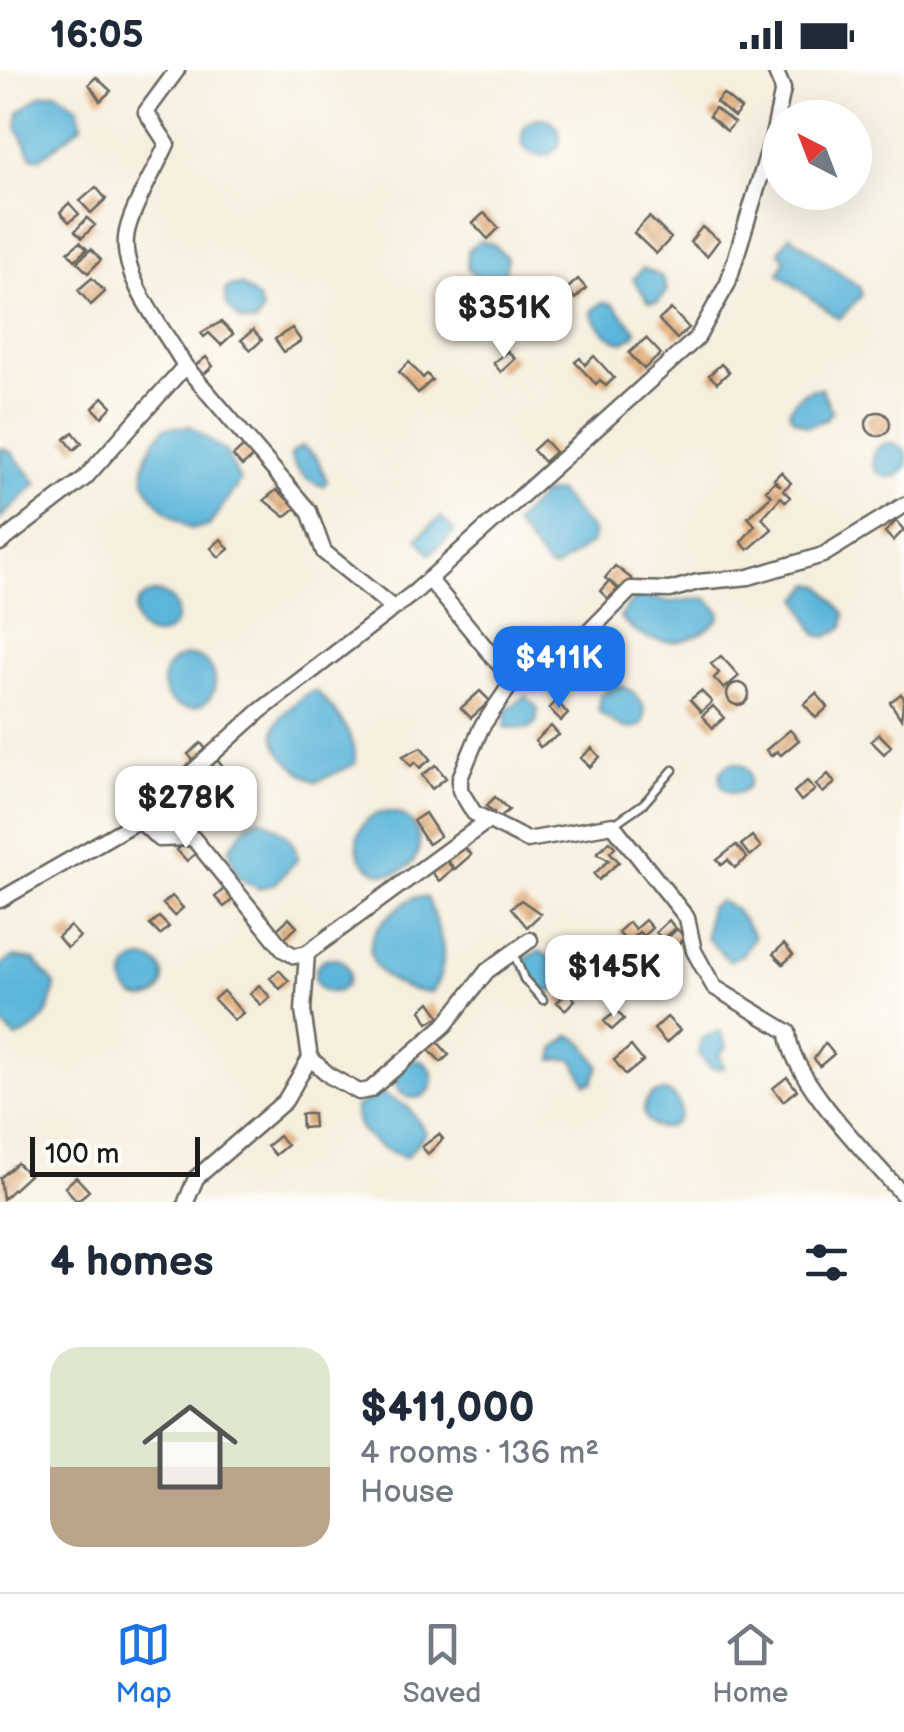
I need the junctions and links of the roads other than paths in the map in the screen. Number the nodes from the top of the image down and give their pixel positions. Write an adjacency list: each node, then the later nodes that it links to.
1 (176, 70): 3 (street)
2 (775, 70): 6 (street)
3 (185, 366): 5 (street); 7 (street)
4 (904, 506): 8 (street)
5 (0, 543)
6 (430, 579): 7 (street); 8 (street)
7 (393, 608): 10 (street)
8 (513, 681): 11 (street)
9 (673, 770): 12 (lane)
10 (138, 820): 13 (street); 16 (street)
11 (486, 822): 12 (street); 16 (street)
12 (613, 825): 19 (street)
13 (0, 900)
14 (530, 940): 15 (street)
15 (512, 950): 17 (lane); 18 (street)
16 (307, 953): 18 (street)
17 (543, 1000)
18 (310, 1058): 20 (street)
19 (904, 1196)
20 (186, 1202)

